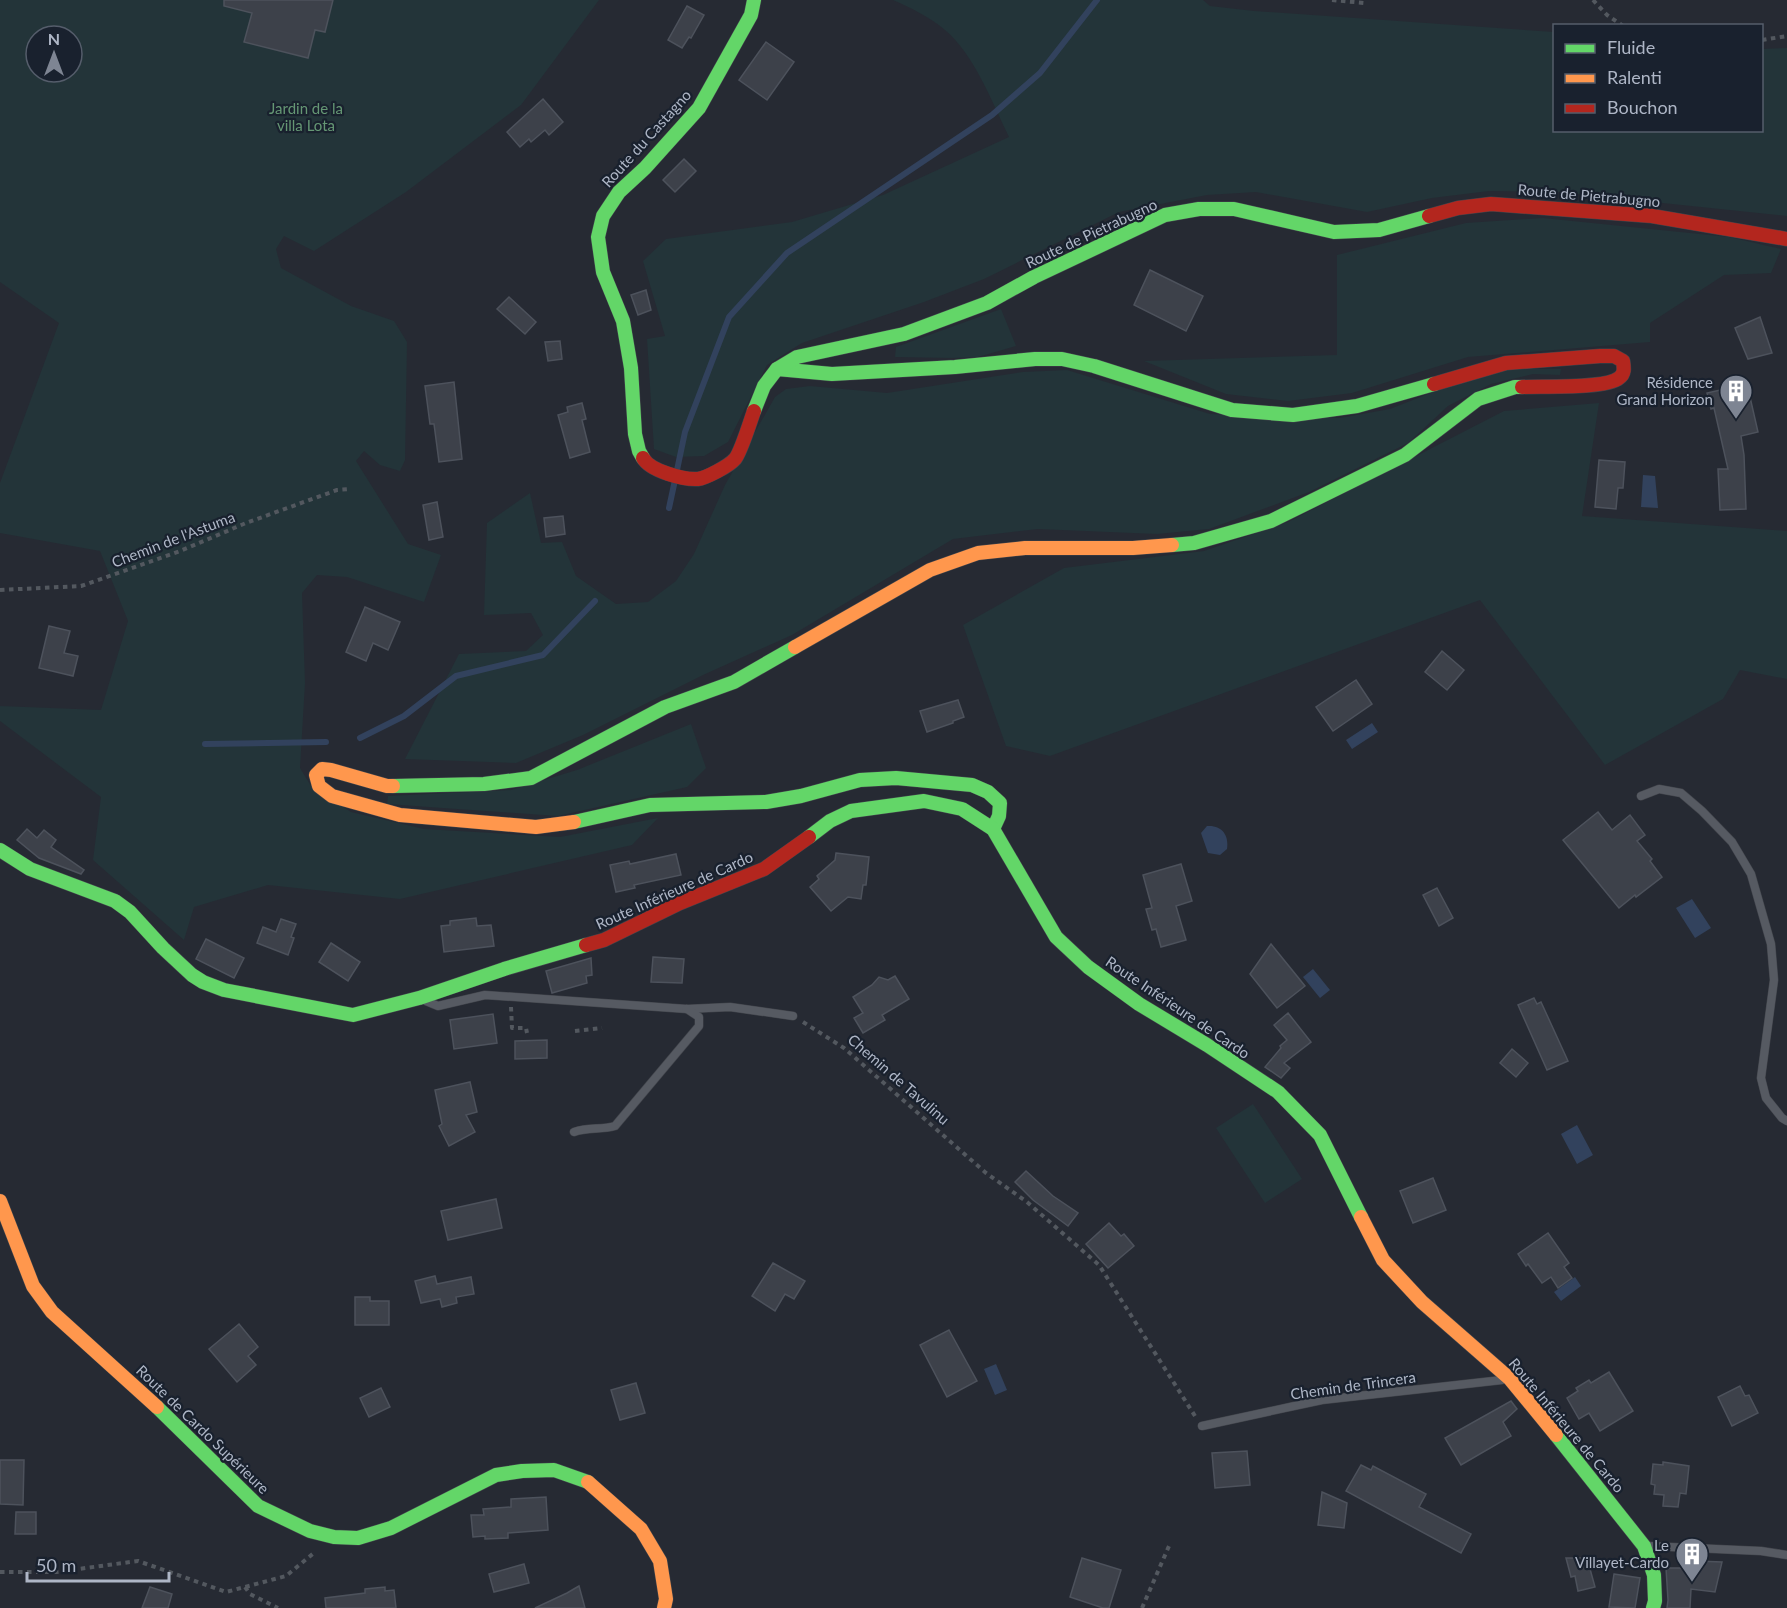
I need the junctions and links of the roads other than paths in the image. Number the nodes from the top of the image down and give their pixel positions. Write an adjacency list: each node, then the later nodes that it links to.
1 (754, 0): 3 (street, Route du Castagno)
2 (1787, 239): 3 (street, Route de Pietrabugno)
3 (777, 369): 5 (street)
4 (1641, 796): 10 (lane)
5 (993, 829): 7 (street, Route Inférieure de Cardo); 13 (street, Route Inférieure de Cardo)
6 (0, 850): 7 (street, Route Inférieure de Cardo)
7 (419, 998): 8 (lane)
8 (687, 1009): 9 (lane); 11 (lane)
9 (794, 1016)
10 (1787, 1121)
11 (574, 1132)
12 (0, 1201): 17 (street, Route de Cardo Supérieure)
13 (1510, 1379): 14 (lane, Chemin de Trincera); 15 (street, Route Inférieure de Cardo)
14 (1202, 1426)
15 (1644, 1546): 16 (lane); 18 (street, Route Inférieure de Cardo)
16 (1787, 1555)
17 (664, 1608)
18 (1653, 1608)

